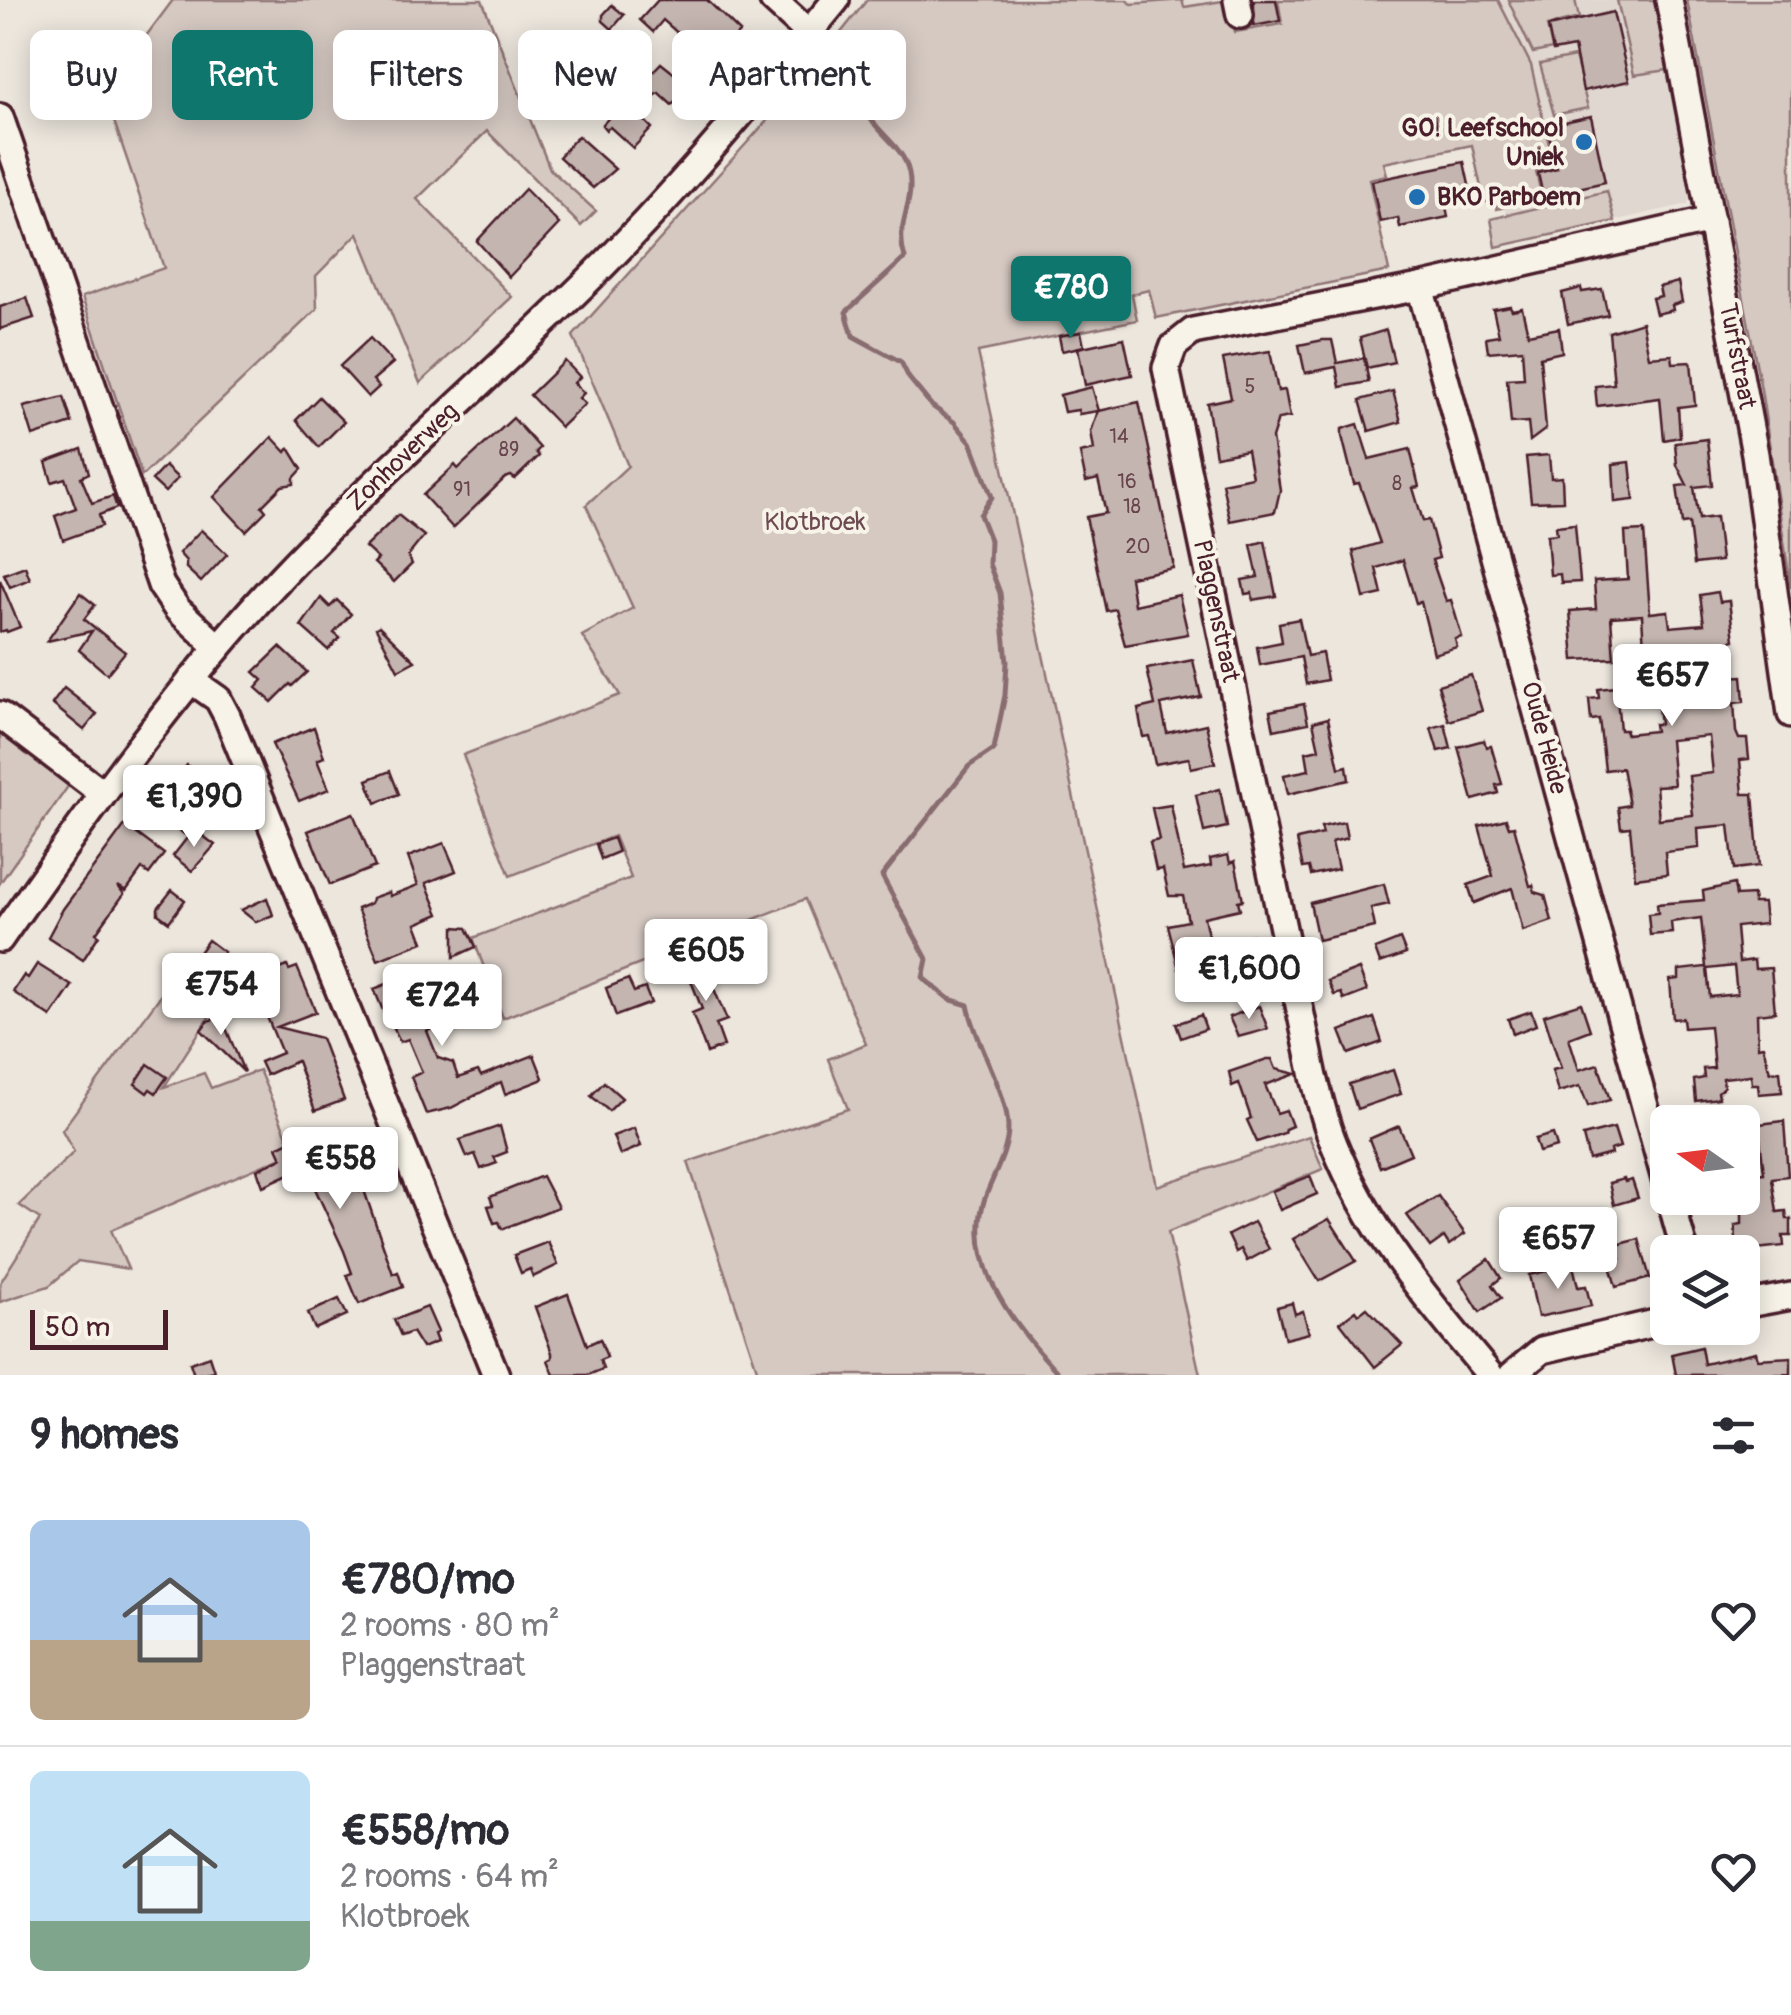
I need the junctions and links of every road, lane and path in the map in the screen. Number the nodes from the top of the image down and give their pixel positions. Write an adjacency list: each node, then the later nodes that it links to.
1 (772, 0): 4 (street)
2 (836, 0): 5 (street, Zonhoverweg)
3 (1669, 0): 8 (street, Turfstraat)
4 (806, 30)
5 (811, 30)
6 (0, 117): 10 (street)
7 (734, 120): 10 (street, Zonhoverweg)
8 (1712, 220): 9 (street, Plaggenstraat); 12 (street, Turfstraat)
9 (1420, 287): 16 (street, Oude Heide); 21 (street, Plaggenstraat)
10 (218, 647): 11 (street, Zonhoverweg)
11 (191, 680): 14 (street, Zonhoverweg); 20 (street)
12 (1791, 714)
13 (0, 715): 14 (street)
14 (102, 793): 15 (street, Zonhoverweg)
15 (0, 939)
16 (1650, 1124)
17 (1791, 1296): 18 (street)
18 (1760, 1302)
19 (1650, 1324): 22 (street)
20 (496, 1375)
21 (1490, 1375)
22 (1512, 1375)

